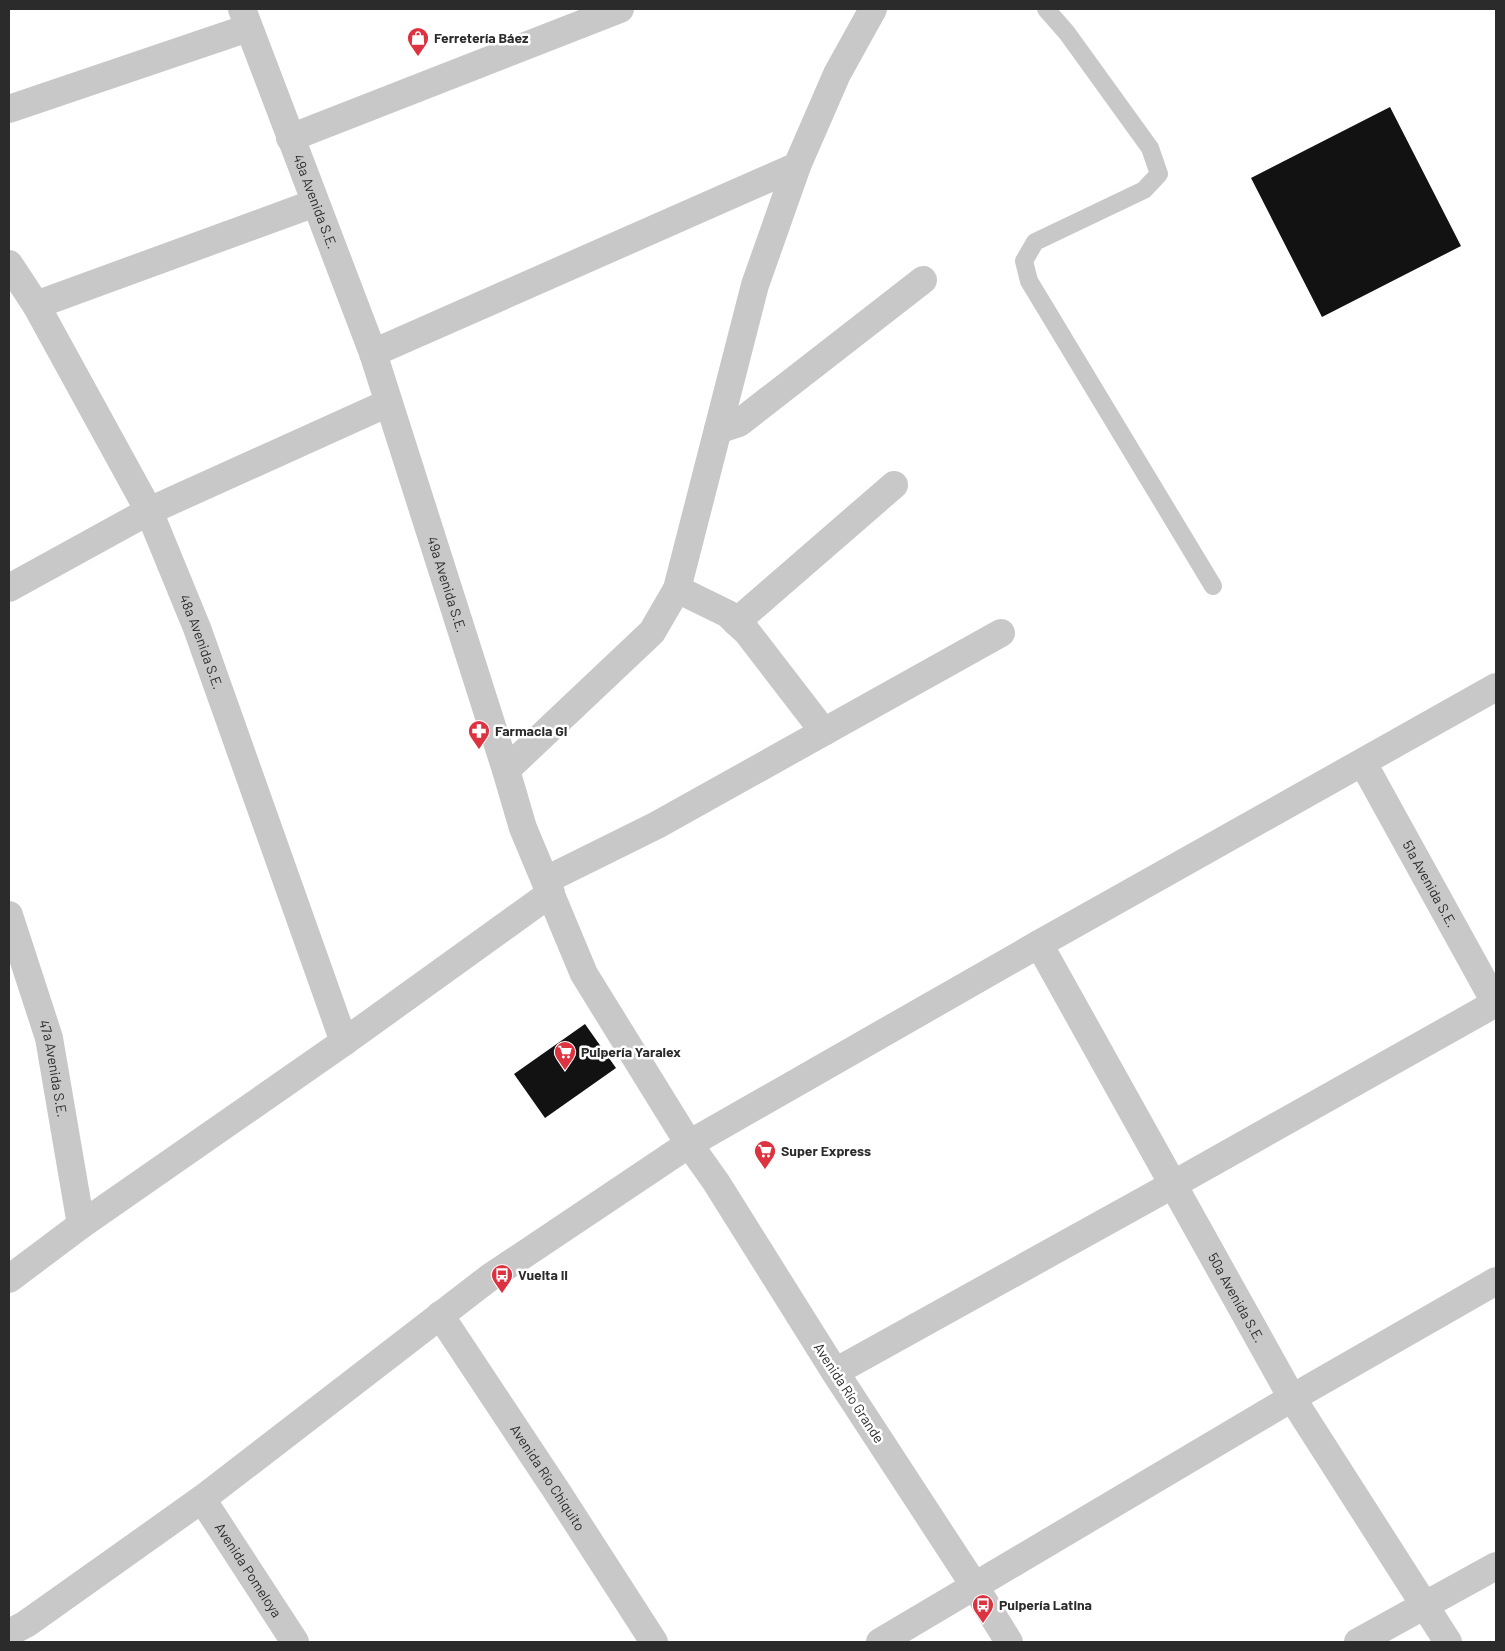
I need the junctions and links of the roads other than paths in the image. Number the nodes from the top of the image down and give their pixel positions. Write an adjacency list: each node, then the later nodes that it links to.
1 (620, 9): 6 (street)
2 (872, 9): 7 (street)
3 (1046, 9): 17 (lane)
4 (245, 18): 5 (street); 6 (street, 49a Avenida S.E.)
5 (9, 109)
6 (290, 138): 8 (street, 49a Avenida S.E.)
7 (797, 166): 12 (street); 14 (street)
8 (315, 203): 11 (street); 12 (street, 49a Avenida S.E.)
9 (9, 264): 11 (street, 48a Avenida S.E.)
10 (923, 280): 14 (street)
11 (36, 305): 16 (street, 48a Avenida S.E.)
12 (373, 353): 13 (street, 49a Avenida S.E.)
13 (388, 403): 16 (street); 25 (street, 49a Avenida S.E.)
14 (718, 430): 19 (street)
15 (894, 485): 20 (street)
16 (150, 511): 18 (street); 30 (street, 48a Avenida S.E.)
17 (1213, 586)
18 (9, 588)
19 (676, 589): 20 (street); 25 (street)
20 (736, 622): 23 (street)
21 (1001, 633): 23 (street)
22 (1496, 688): 24 (street)
23 (824, 732): 26 (street)
24 (1363, 763): 28 (street); 29 (street, 51a Avenida S.E.)
25 (506, 770): 26 (street, 49a Avenida S.E.)
26 (548, 887): 30 (street); 31 (street, 49a Avenida S.E.)
27 (9, 915): 33 (street, 47a Avenida S.E.)
28 (1039, 944): 31 (street); 32 (street, 50a Avenida S.E.)
29 (1496, 1003): 32 (street)
30 (344, 1042): 33 (street)
31 (689, 1144): 36 (street); 37 (street, Avenida Río Grande)
32 (1174, 1184): 37 (street); 38 (street, 50a Avenida S.E.)
33 (81, 1225): 34 (street)
34 (9, 1279)
35 (1496, 1281): 38 (street)
36 (440, 1315): 39 (street); 45 (street, Avenida Río Chiquito)
37 (834, 1372): 41 (street, Avenida Río Grande)
38 (1292, 1398): 41 (street); 42 (street, 50a Avenida S.E.)
39 (202, 1499): 43 (street); 44 (street, Avenida Pomeloya)
40 (1496, 1566): 42 (street)
41 (974, 1585): 46 (street); 47 (street, Avenida Río Grande)
42 (1424, 1606): 48 (street); 49 (street, 50a Avenida S.E.)
43 (9, 1632)
44 (295, 1642)
45 (654, 1642)
46 (880, 1642)
47 (1009, 1642)
48 (1358, 1642)
49 (1448, 1642)

